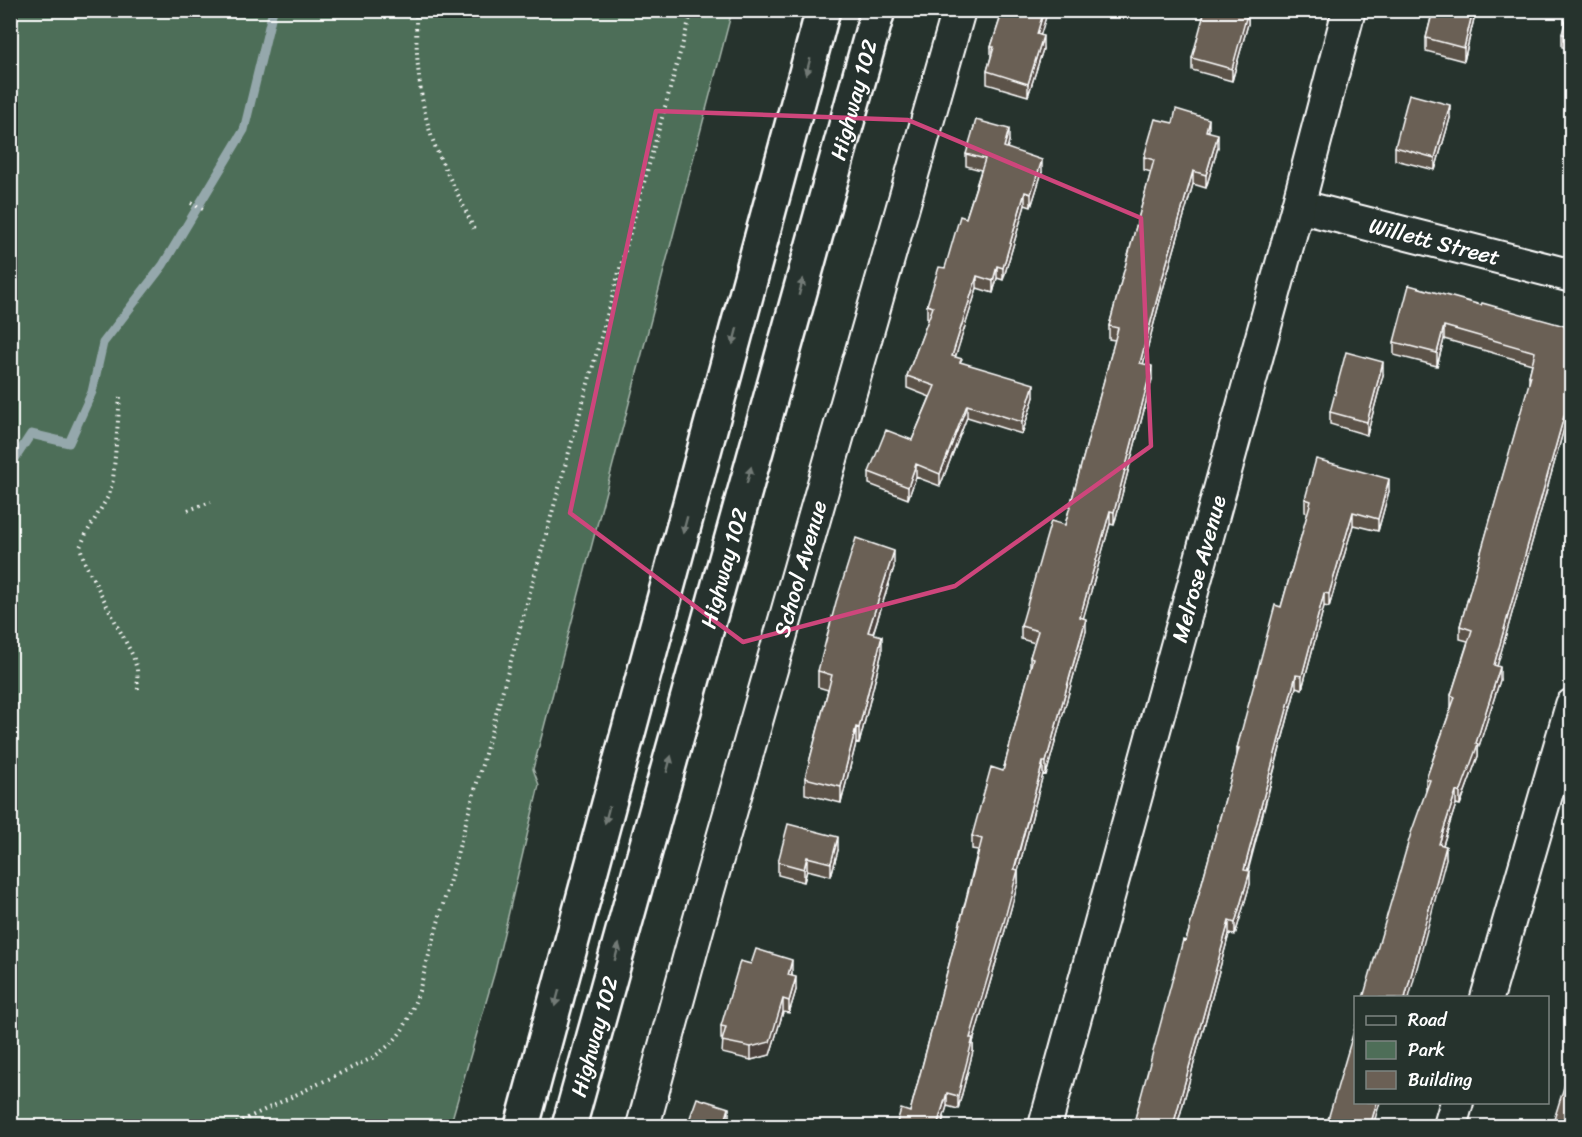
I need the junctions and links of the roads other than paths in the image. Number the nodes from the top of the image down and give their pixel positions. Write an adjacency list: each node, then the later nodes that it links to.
1 (823, 10): 11 (highway, Highway 102, one-way to 11)
2 (878, 10): 10 (highway, Highway 102, one-way to 2)
3 (958, 10): 12 (street, School Avenue)
4 (1349, 10): 5 (street, Melrose Avenue)
5 (1298, 206): 6 (street, Willett Street); 13 (street, Melrose Avenue)
6 (1572, 276)
7 (1572, 705): 8 (street)
8 (1488, 996)
9 (1456, 1104): 14 (street)
10 (571, 1121)
11 (522, 1126)
12 (643, 1126)
13 (1045, 1126)
14 (1450, 1126)

